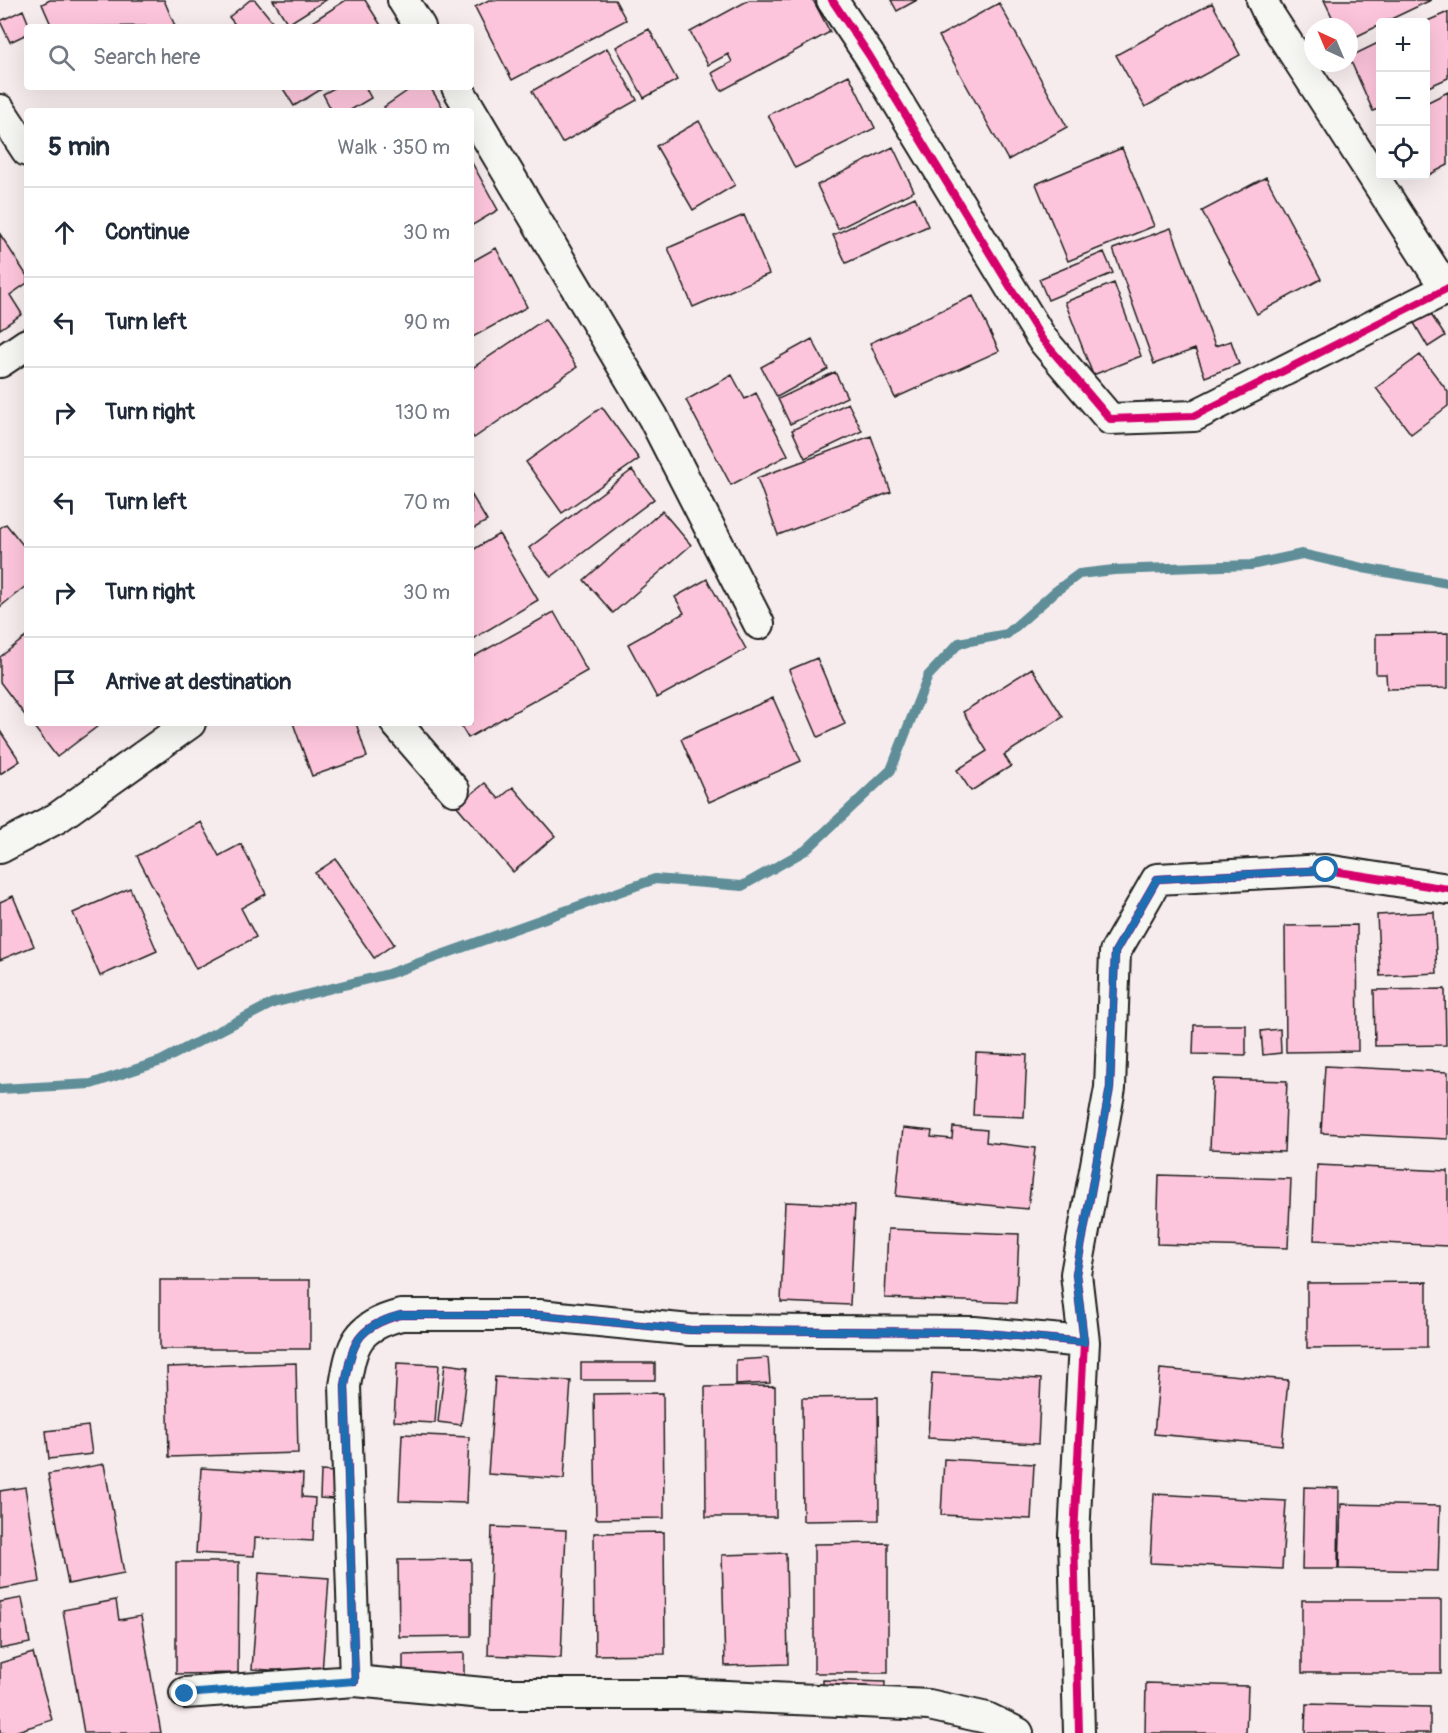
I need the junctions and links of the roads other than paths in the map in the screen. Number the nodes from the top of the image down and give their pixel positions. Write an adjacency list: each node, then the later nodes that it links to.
1 (403, 0): 4 (street)
2 (832, 0): 10 (street)
3 (1262, 0): 10 (street)
4 (418, 24)
5 (459, 90): 6 (street)
6 (469, 108)
7 (0, 110): 9 (street)
8 (474, 116): 13 (street)
9 (24, 147)
10 (1447, 289)
11 (24, 346): 12 (street)
12 (0, 362)
13 (759, 624)
14 (186, 726): 17 (street)
15 (399, 726): 16 (street)
16 (454, 790)
17 (0, 848)
18 (1448, 889): 19 (street)
19 (1084, 1342): 20 (street); 23 (street)
20 (355, 1681): 21 (street); 22 (street)
21 (185, 1694)
22 (1018, 1733)
23 (1079, 1733)

